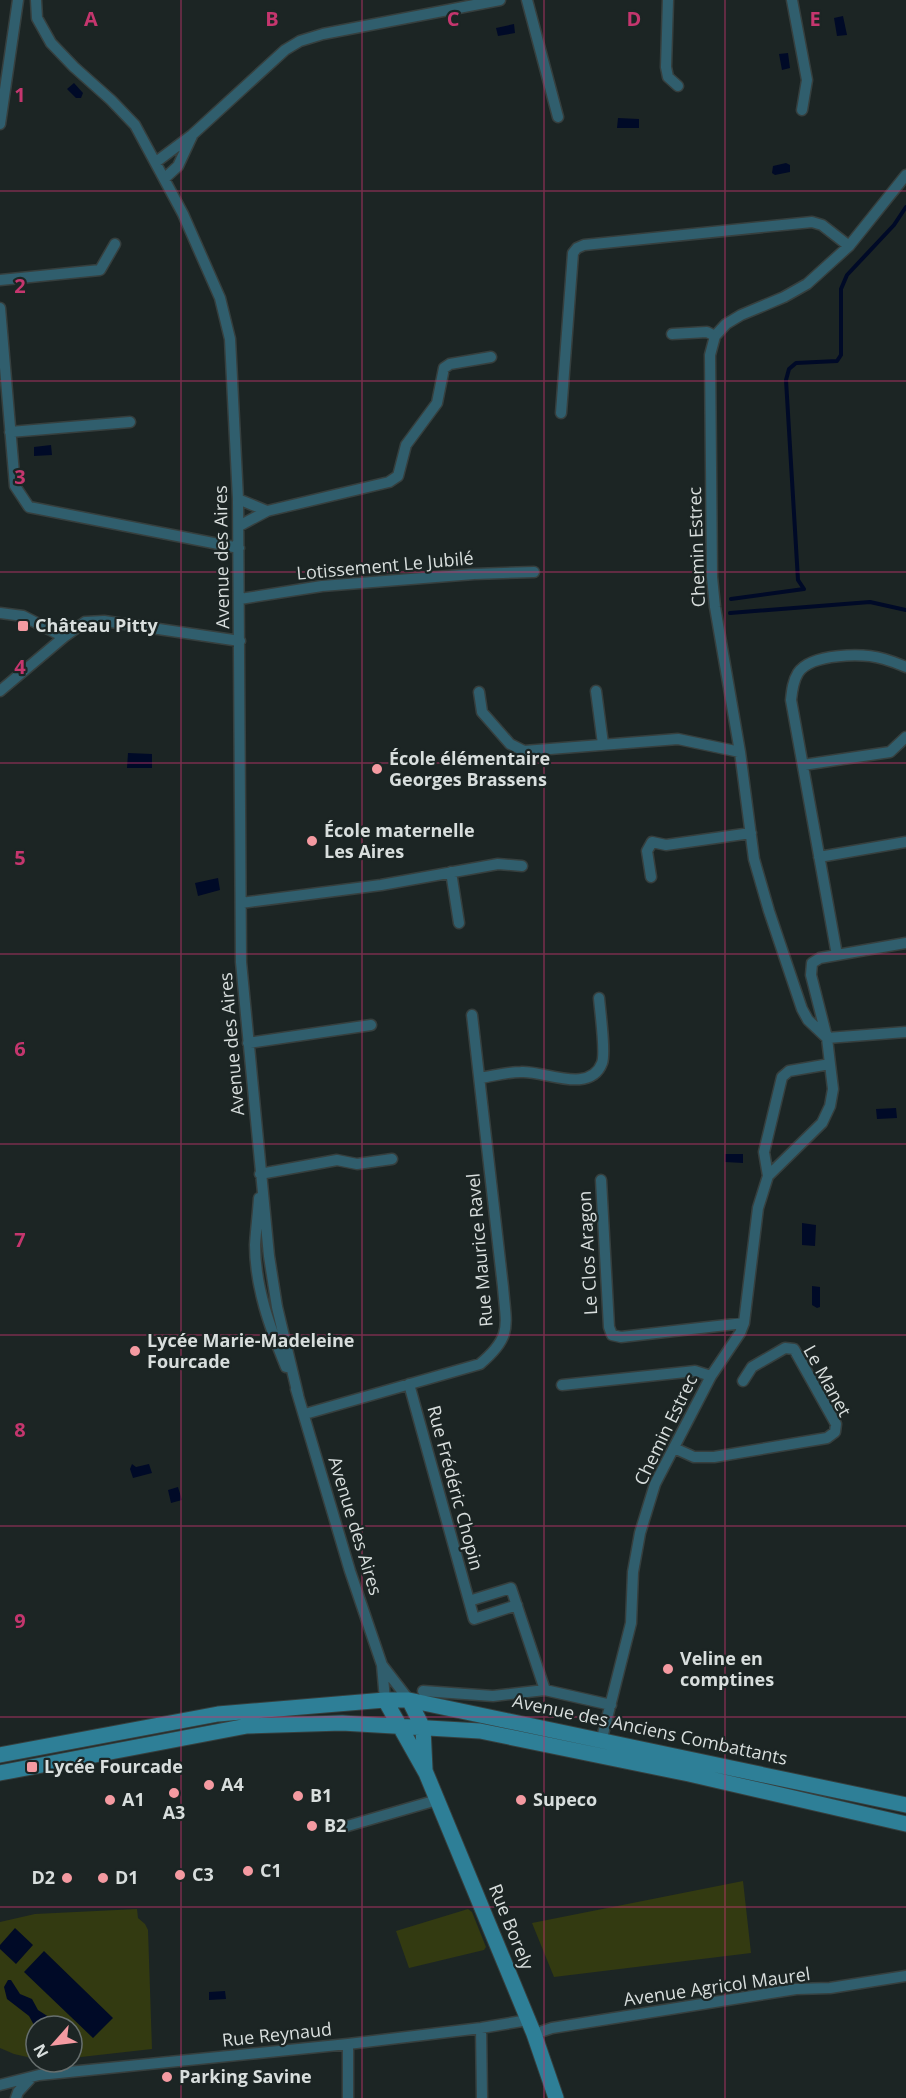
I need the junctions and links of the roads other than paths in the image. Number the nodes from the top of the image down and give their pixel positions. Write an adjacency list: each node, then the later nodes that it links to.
1 (18, 0): 10 (street)
2 (36, 0): 12 (street, Avenue des Aires)
3 (500, 0): 11 (street)
4 (528, 0): 9 (street)
5 (668, 0): 7 (street)
6 (792, 0): 8 (street)
7 (678, 86)
8 (802, 110)
9 (558, 117)
10 (0, 124)
11 (192, 135): 12 (street); 14 (street)
12 (156, 162): 14 (street, Avenue des Aires)
13 (906, 175): 16 (street)
14 (165, 178): 26 (street, Avenue des Aires)
15 (115, 244): 17 (street)
16 (849, 246): 20 (street); 23 (street)
17 (0, 280)
18 (0, 308): 22 (street)
19 (672, 334): 20 (street)
20 (715, 336): 41 (street, Chemin Estrec)
21 (491, 357): 27 (street)
22 (2, 362): 25 (street)
23 (561, 413)
24 (130, 422): 25 (street)
25 (10, 432): 29 (street)
26 (238, 499): 27 (street); 28 (street, Avenue des Aires)
27 (267, 511): 28 (street)
28 (239, 526): 29 (street, Avenue des Aires)
29 (239, 548): 31 (street, Avenue des Aires)
30 (534, 572): 31 (street, Lotissement Le Jubilé)
31 (240, 598): 34 (street, Avenue des Aires)
32 (0, 613): 33 (street)
33 (64, 637): 34 (street); 36 (street)
34 (240, 641): 49 (street, Avenue des Aires)
35 (906, 667): 42 (street)
36 (0, 691)
37 (596, 691): 40 (street)
38 (478, 692): 40 (street)
39 (906, 737): 42 (street)
40 (603, 744): 41 (street)
41 (740, 752): 43 (street, Chemin Estrec)
42 (802, 765): 45 (street)
43 (751, 833): 48 (street); 57 (street, Chemin Estrec)
44 (906, 842): 45 (street)
45 (819, 857): 52 (street)
46 (522, 866): 47 (street)
47 (452, 872): 49 (street); 50 (street)
48 (651, 877)
49 (241, 903): 58 (street, Avenue des Aires)
50 (459, 923)
51 (906, 943): 52 (street)
52 (837, 955): 57 (street)
53 (599, 998): 60 (street)
54 (472, 1015): 60 (street, Rue Maurice Ravel)
55 (371, 1025): 58 (street)
56 (906, 1032): 57 (street)
57 (826, 1038): 59 (street, Chemin Estrec)
58 (249, 1043): 62 (street, Avenue des Aires)
59 (830, 1064): 63 (street, Chemin Estrec); 63 (street, Chemin Estrec)
60 (480, 1078): 68 (street, Rue Maurice Ravel)
61 (392, 1159): 62 (street)
62 (260, 1174): 70 (street, Avenue des Aires)
63 (768, 1176): 65 (street, Chemin Estrec)
64 (601, 1180): 65 (street, Le Clos Aragon)
65 (744, 1323): 66 (street, Chemin Estrec)
66 (711, 1376): 69 (street); 71 (street, Chemin Estrec)
67 (742, 1382): 71 (street, Le Manet)
68 (409, 1384): 70 (street, Rue Maurice Ravel); 72 (street, Rue Frédéric Chopin)
69 (562, 1385)
70 (304, 1414): 74 (street, Avenue des Aires)
71 (674, 1448): 80 (street, Chemin Estrec)
72 (469, 1601): 73 (street); 73 (street)
73 (517, 1605): 76 (street)
74 (382, 1665): 75 (street, Avenue des Aires); 78 (street, Avenue des Aires)
75 (398, 1685): 78 (street); 79 (street, Avenue des Aires)
76 (543, 1686): 77 (street); 80 (street)
77 (423, 1691)
78 (385, 1700): 79 (main road, Avenue des Anciens Combattants); 82 (main road); 83 (main road, Rue Borely); 87 (main road, Avenue des Anciens Combattants)
79 (409, 1700): 81 (main road, Avenue des Anciens Combattants); 84 (main road)
80 (610, 1705): 85 (street, Chemin Estrec)
81 (448, 1708): 84 (main road); 85 (main road, Avenue des Anciens Combattants)
82 (354, 1724): 83 (main road, Avenue des Anciens Combattants); 88 (main road, Avenue des Anciens Combattants)
83 (399, 1726): 84 (main road, Avenue des Anciens Combattants); 86 (main road, Rue Borely)
84 (423, 1728): 86 (main road); 89 (main road, Rue Borely); 92 (main road, Avenue des Anciens Combattants)
85 (602, 1742): 91 (main road, Avenue des Anciens Combattants)
86 (409, 1743): 89 (main road, Rue Borely)
87 (0, 1755)
88 (0, 1773)
89 (426, 1773): 90 (main road, Rue Borely)
90 (437, 1800): 93 (street); 95 (main road, Rue Borely)
91 (906, 1805)
92 (906, 1824)
93 (344, 1827)
94 (906, 1976): 95 (street, Avenue Agricol Maurel)
95 (531, 2027): 96 (street, Rue Reynaud); 103 (main road, Rue Borely)
96 (481, 2028): 97 (street, Rue Reynaud); 102 (street)
97 (348, 2044): 98 (street, Rue Reynaud); 101 (street)
98 (30, 2078): 99 (street, Rue Reynaud); 100 (street)
99 (0, 2085)
100 (16, 2098)
101 (348, 2098)
102 (482, 2098)
103 (556, 2098)

